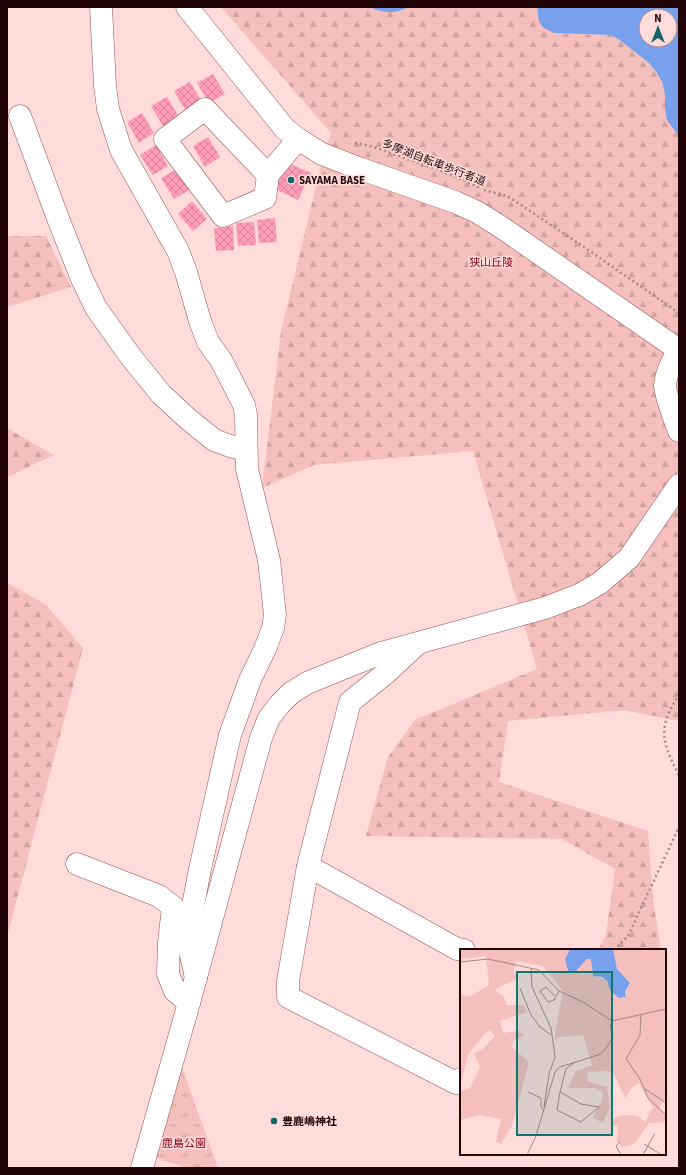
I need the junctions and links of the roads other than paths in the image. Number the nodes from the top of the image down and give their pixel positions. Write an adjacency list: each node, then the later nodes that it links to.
1 (101, 7): 8 (street)
2 (187, 7): 4 (street)
3 (20, 116): 8 (street)
4 (298, 139): 5 (street); 6 (street)
5 (268, 175): 5 (street)
6 (679, 350): 7 (street)
7 (679, 431)
8 (246, 450): 14 (street)
9 (679, 485): 10 (street)
10 (419, 643): 12 (street); 14 (street)
11 (76, 864): 15 (street)
12 (308, 866): 13 (street); 16 (street)
13 (460, 949)
14 (196, 978): 15 (street)
15 (189, 1003): 17 (street)
16 (460, 1081)
17 (142, 1168)

